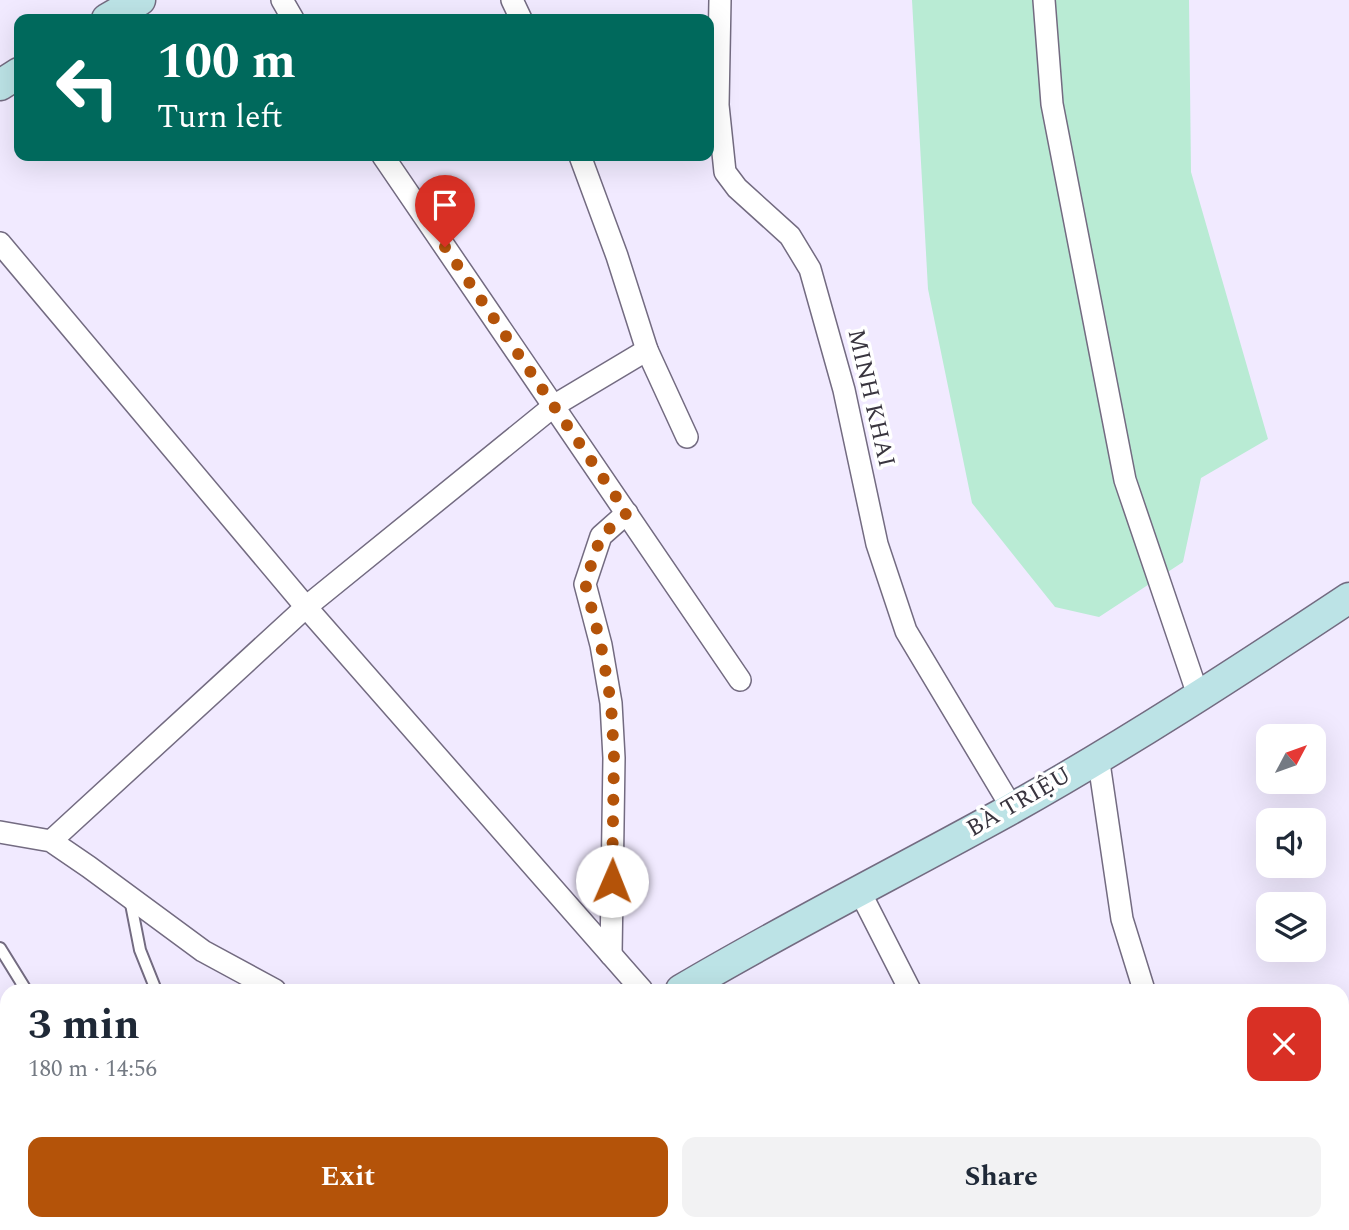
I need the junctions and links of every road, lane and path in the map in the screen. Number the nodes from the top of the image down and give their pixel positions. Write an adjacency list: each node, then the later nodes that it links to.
1 (140, 0): 4 (main road)
2 (720, 0): 17 (street, MINH KHAI)
3 (1044, 0): 15 (street)
4 (116, 14)
5 (386, 161): 9 (street)
6 (582, 161): 8 (street)
7 (0, 243): 13 (street)
8 (647, 350): 9 (street); 10 (street)
9 (555, 405): 11 (street); 13 (street)
10 (687, 437)
11 (627, 513): 14 (street); 23 (street)
12 (1349, 598): 15 (main road, BÀ TRIỆU)
13 (306, 607): 19 (street); 23 (street)
14 (740, 680)
15 (1198, 695): 16 (main road, BÀ TRIỆU)
16 (1098, 757): 17 (main road, BÀ TRIỆU); 30 (street)
17 (1012, 808): 20 (main road, BÀ TRIỆU)
18 (0, 832): 19 (street)
19 (51, 841): 21 (street)
20 (859, 890): 28 (main road, BÀ TRIỆU); 29 (street)
21 (130, 897): 25 (lane); 26 (street)
22 (0, 948): 24 (lane)
23 (611, 955): 27 (street)
24 (22, 984)
25 (154, 984)
26 (264, 984)
27 (637, 984)
28 (691, 984)
29 (908, 984)
30 (1142, 984)

